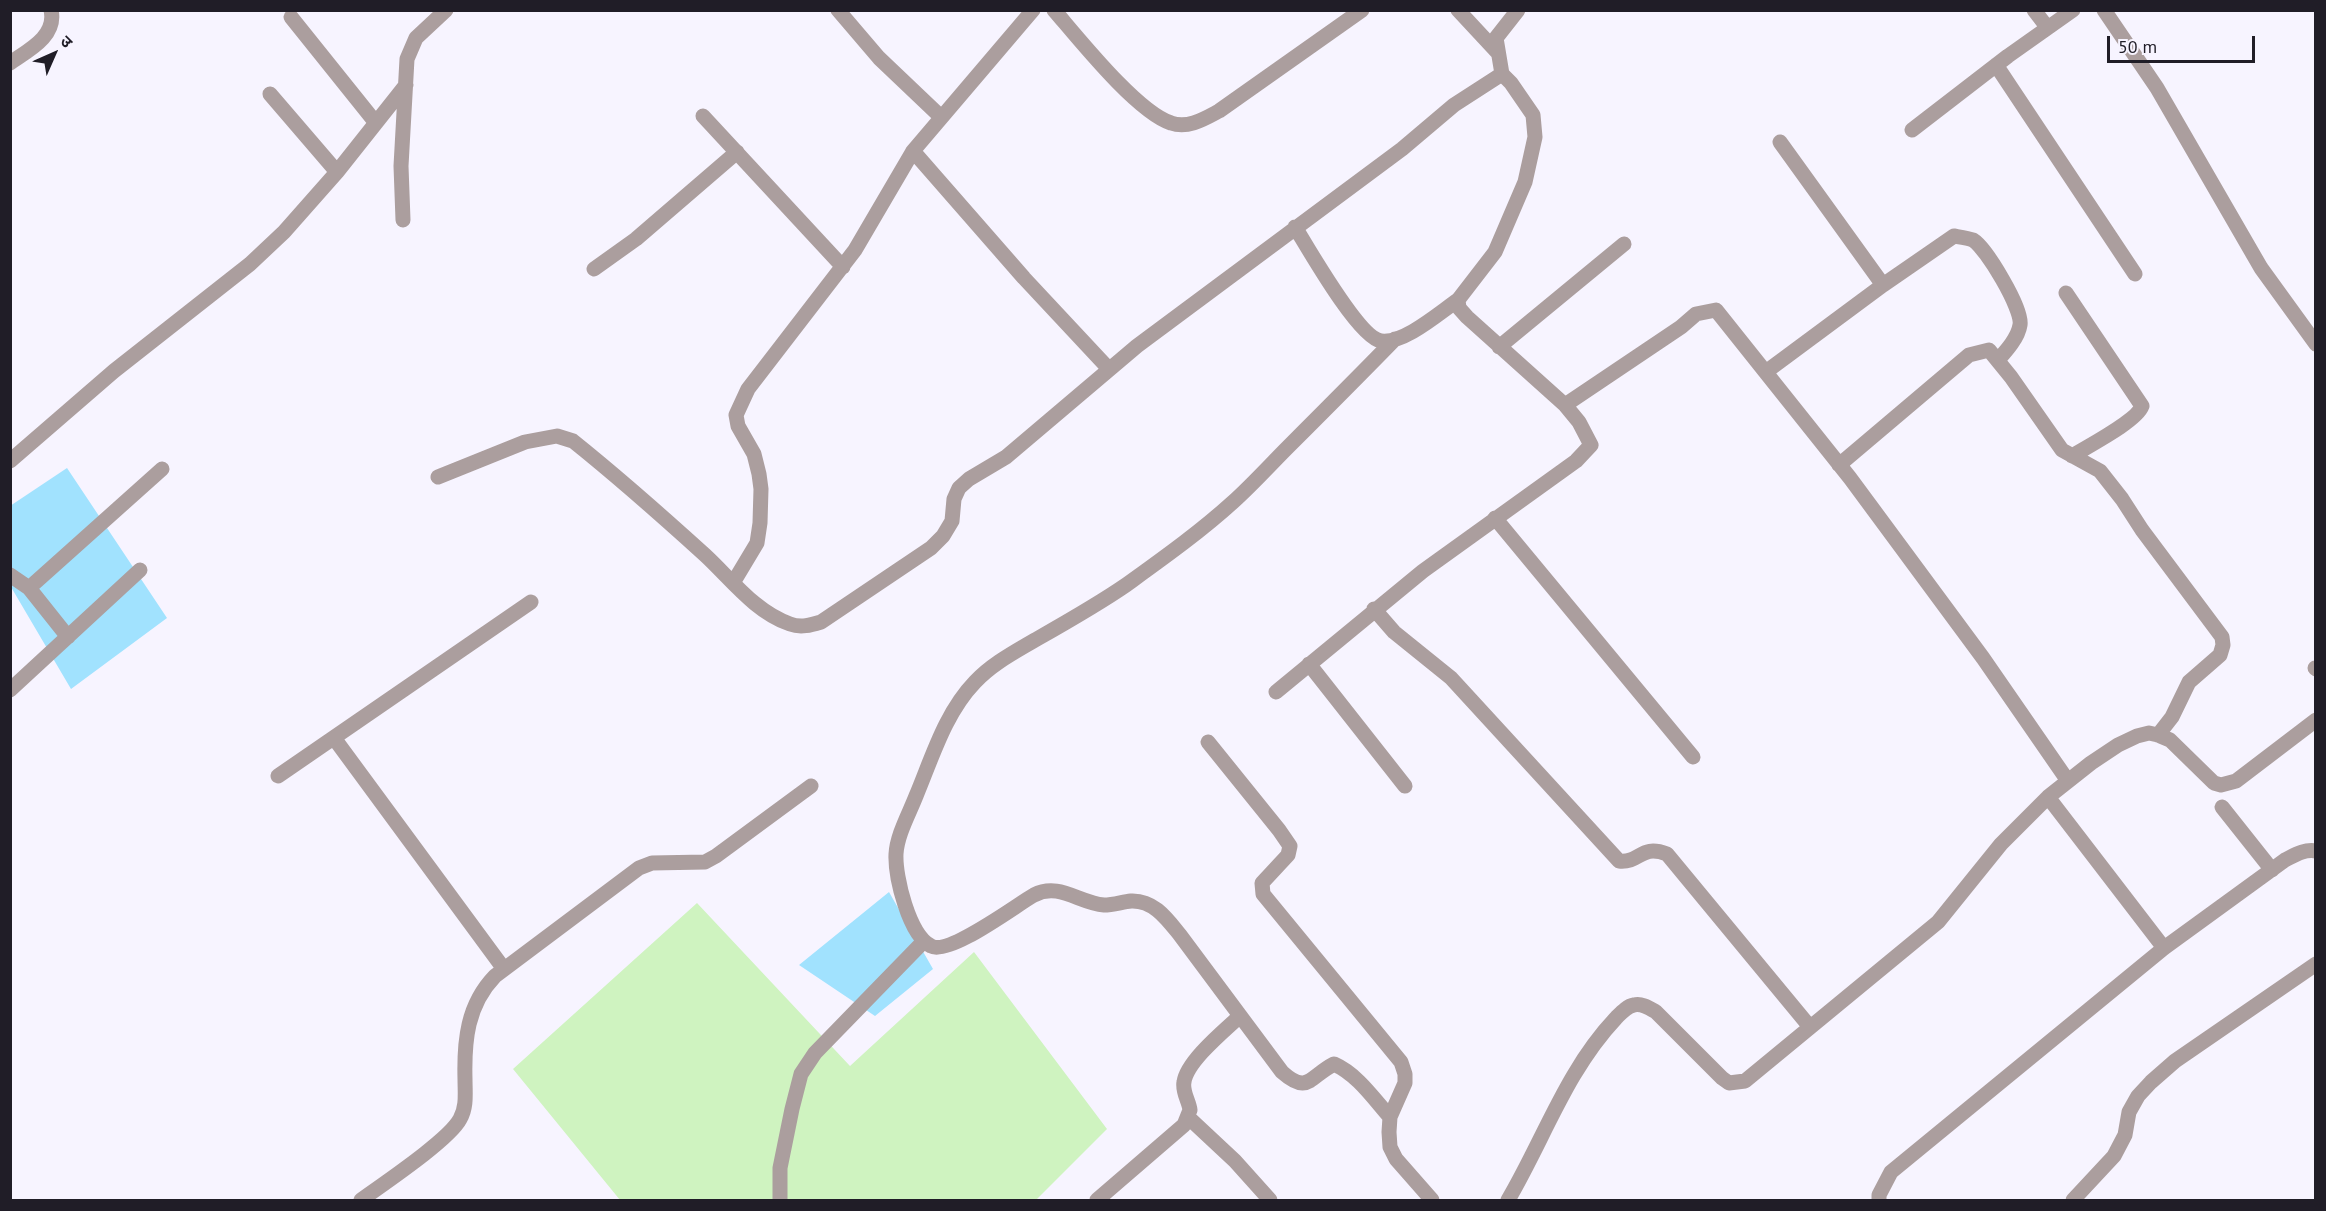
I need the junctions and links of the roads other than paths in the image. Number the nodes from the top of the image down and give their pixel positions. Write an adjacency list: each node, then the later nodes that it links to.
1 (51, 10): 15 (street)
2 (447, 10): 18 (street)
3 (838, 10): 21 (street)
4 (1033, 10): 21 (street)
5 (1054, 10): 6 (street)
6 (1362, 10)
7 (1458, 10): 14 (street)
8 (1518, 10): 14 (street)
9 (2034, 10): 13 (street)
10 (2073, 10): 13 (street)
11 (2104, 10): 38 (street)
12 (291, 17): 22 (street)
13 (2047, 27): 16 (street)
14 (1498, 53): 17 (street)
15 (10, 63)
16 (1996, 65): 23 (street); 33 (street)
17 (1502, 74): 29 (street); 36 (street)
18 (406, 85): 22 (street); 28 (street)
19 (270, 94): 27 (street)
20 (703, 116): 26 (street)
21 (941, 117): 25 (street)
22 (376, 123): 27 (street)
23 (1912, 130)
24 (1780, 142): 34 (street)
25 (913, 151): 31 (street); 41 (street)
26 (737, 152): 31 (street); 32 (street)
27 (337, 172): 45 (street)
28 (403, 220)
29 (1295, 227): 37 (street); 41 (street)
30 (1624, 244): 39 (street)
31 (843, 267): 52 (street)
32 (594, 269)
33 (2135, 274)
34 (1883, 285): 40 (street); 42 (street)
35 (2066, 293): 44 (street)
36 (1458, 300): 37 (street); 39 (street)
37 (1395, 339): 73 (street)
38 (2316, 344)
39 (1499, 347): 43 (street)
40 (1998, 360): 44 (street); 46 (street)
41 (1109, 369): 52 (street)
42 (1767, 371): 43 (street); 46 (street)
43 (1565, 405): 49 (street)
44 (2072, 456): 61 (street)
45 (10, 461)
46 (1839, 465): 66 (street)
47 (162, 469): 53 (street)
48 (438, 477): 52 (street)
49 (1495, 518): 55 (street); 64 (street)
50 (140, 570): 56 (street)
51 (10, 575): 53 (street)
52 (733, 583)
53 (29, 588): 56 (street)
54 (531, 602): 62 (street)
55 (1374, 609): 57 (street); 78 (street)
56 (68, 637): 58 (street)
57 (1309, 664): 59 (street); 68 (street)
58 (10, 690)
59 (1276, 692)
60 (2316, 720): 61 (street)
61 (2158, 735): 66 (street)
62 (334, 738): 65 (street); 76 (street)
63 (1208, 742): 79 (street)
64 (1693, 757)
65 (279, 776)
66 (2068, 781): 69 (street)
67 (811, 786): 76 (street)
68 (1405, 786)
69 (2048, 796): 74 (street); 78 (street)
70 (2222, 807): 72 (street)
71 (2316, 851): 72 (street)
72 (2272, 870): 74 (street)
73 (924, 941): 77 (street); 82 (street)
74 (2164, 948): 87 (street)
75 (2316, 964): 88 (street)
76 (504, 969): 81 (street)
77 (1240, 1016): 79 (street); 80 (street)
78 (1810, 1027): 86 (street)
79 (1390, 1117): 85 (street)
80 (1188, 1118): 83 (street); 84 (street)
81 (361, 1200)
82 (780, 1200)
83 (1097, 1200)
84 (1270, 1200)
85 (1432, 1200)
86 (1508, 1200)
87 (1879, 1200)
88 (2073, 1200)

